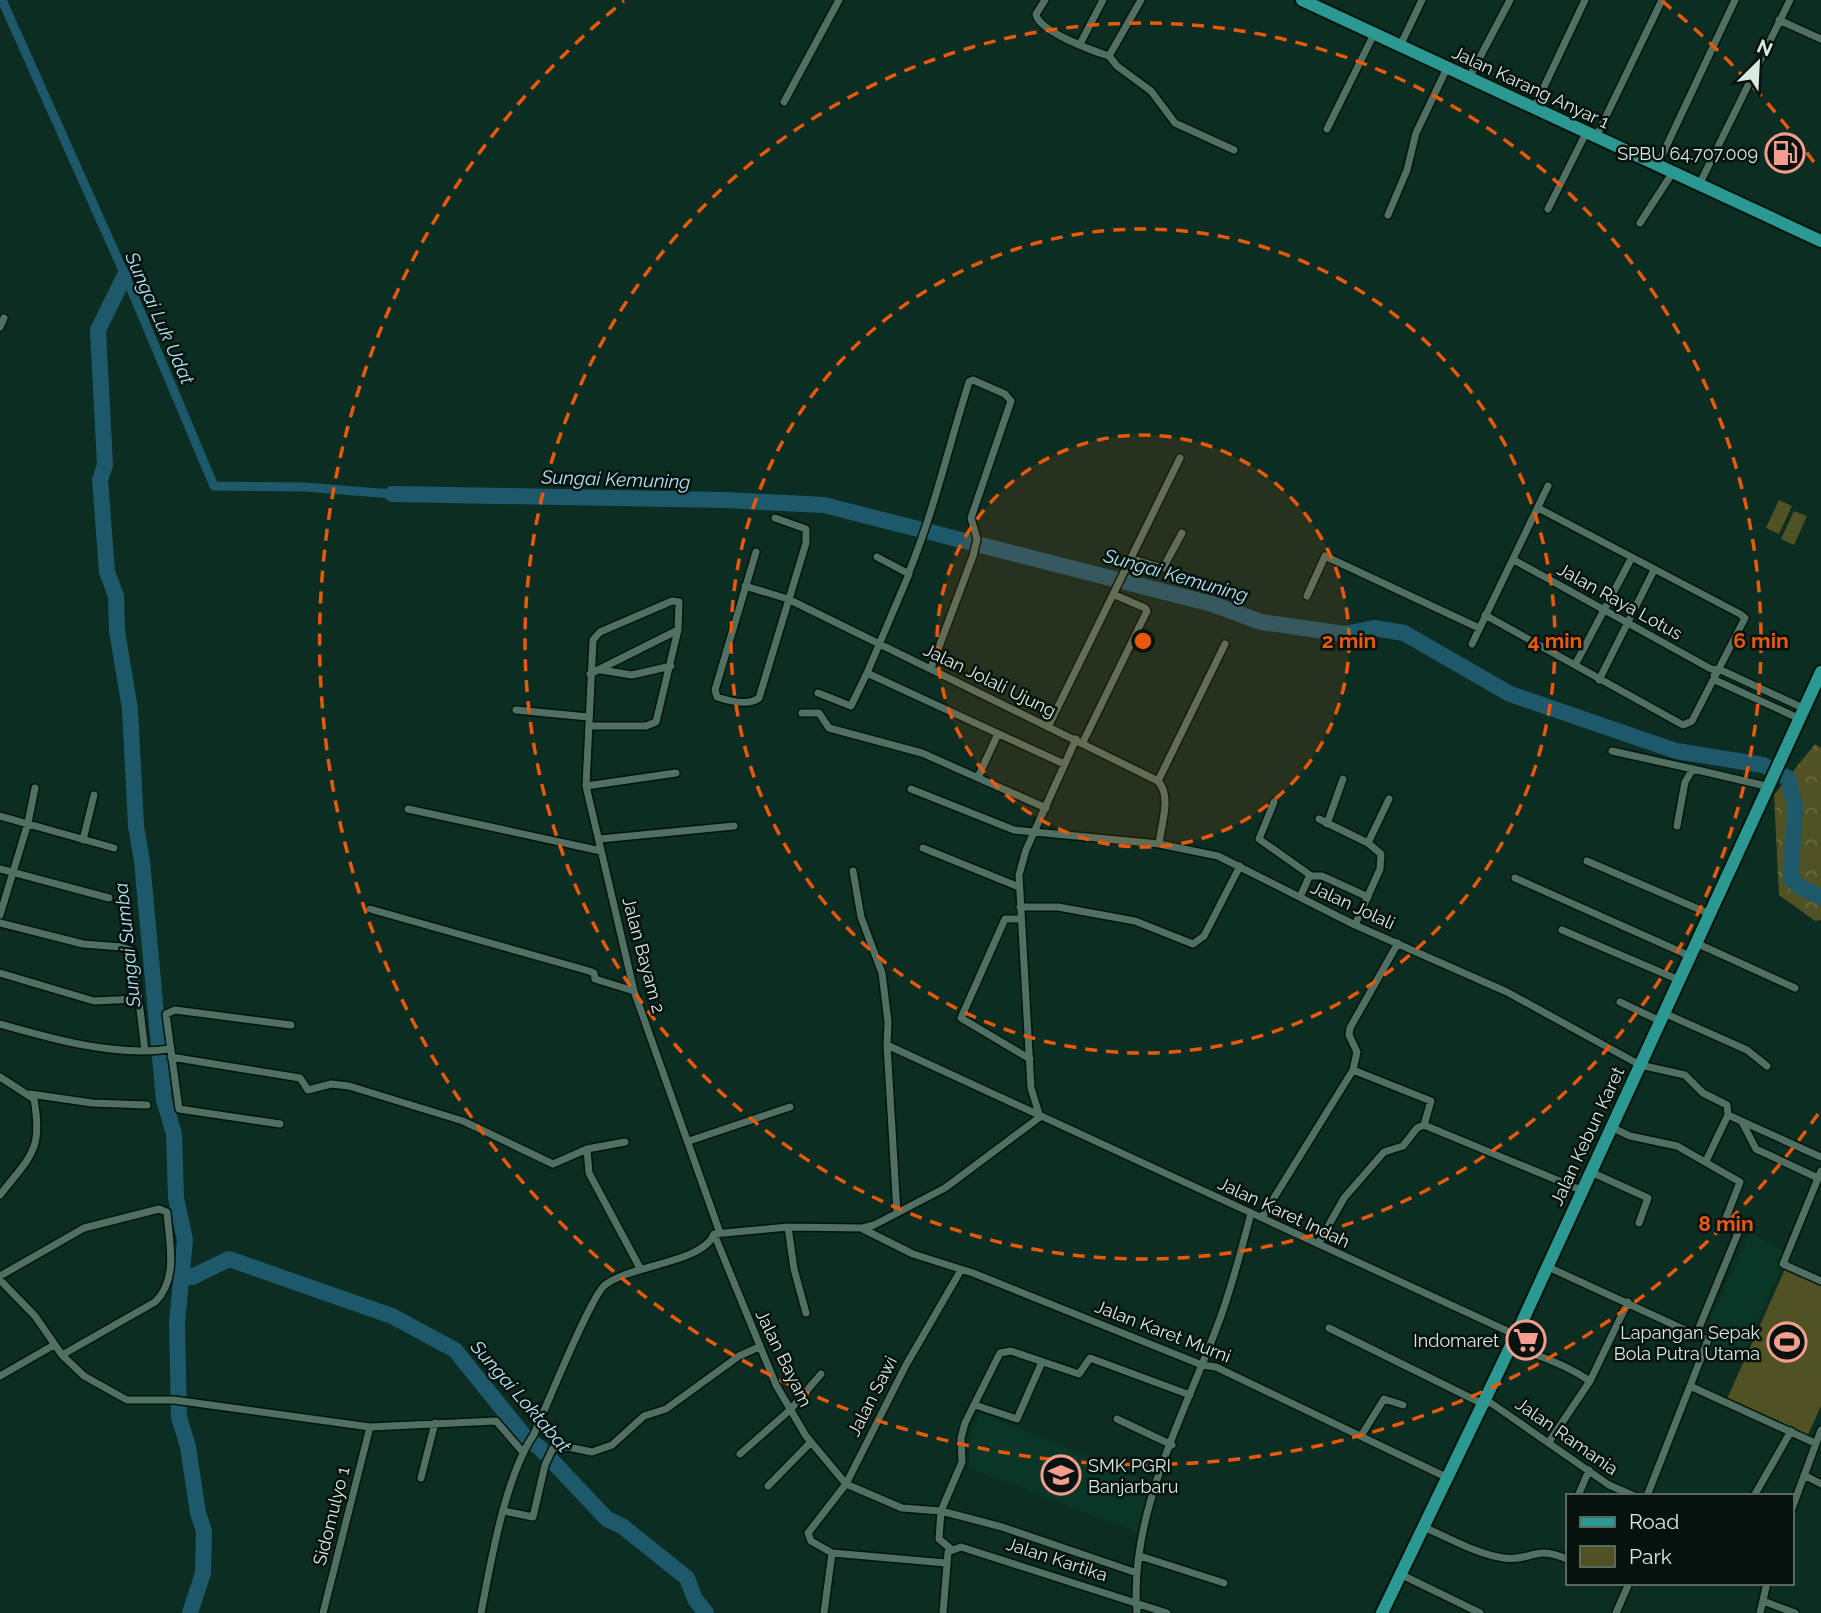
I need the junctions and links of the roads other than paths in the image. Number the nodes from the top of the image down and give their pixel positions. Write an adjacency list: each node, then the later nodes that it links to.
1 (839, 0): 20 (street)
2 (1045, 0): 15 (street)
3 (1102, 0): 15 (street)
4 (1141, 0): 17 (street)
5 (1302, 0): 13 (main road, Jalan Karang Anyar 1)
6 (1422, 0): 16 (street)
7 (1510, 0): 19 (street)
8 (1585, 0): 21 (street)
9 (1662, 0): 23 (street)
10 (1735, 0): 25 (street)
11 (1790, 0): 12 (street)
12 (1779, 20): 14 (street); 27 (street)
13 (1374, 34): 16 (main road, Jalan Karang Anyar 1); 22 (street)
14 (1821, 39)
15 (1080, 44): 17 (street)
16 (1400, 46): 18 (main road, Jalan Karang Anyar 1)
17 (1111, 55): 24 (street)
18 (1447, 68): 19 (main road, Jalan Karang Anyar 1); 29 (street)
19 (1469, 78): 21 (main road, Jalan Karang Anyar 1)
20 (784, 102)
21 (1533, 108): 23 (main road, Jalan Karang Anyar 1)
22 (1327, 129)
23 (1591, 135): 25 (main road, Jalan Karang Anyar 1); 28 (street)
24 (1234, 150)
25 (1658, 164): 26 (main road, Jalan Karang Anyar 1)
26 (1673, 172): 27 (main road, Jalan Karang Anyar 1); 30 (street)
27 (1700, 183): 31 (main road, Jalan Karang Anyar 1)
28 (1548, 209)
29 (1388, 215)
30 (1640, 223)
31 (1821, 241)
32 (5, 318): 33 (street)
33 (0, 327)
34 (1180, 458): 41 (street)
35 (1548, 486): 36 (street)
36 (1538, 509): 42 (street); 43 (street)
37 (775, 518): 49 (street)
38 (1182, 533): 41 (street)
39 (756, 552): 46 (street)
40 (877, 557): 45 (street)
41 (1132, 559): 47 (street)
42 (1631, 559): 44 (street); 50 (street)
43 (1514, 560): 50 (street, Jalan Raya Lotus); 51 (street)
44 (1654, 570): 52 (street); 63 (street)
45 (909, 572): 55 (street); 60 (street)
46 (745, 586): 49 (street, Jalan Jolali Ujung); 49 (street)
47 (1117, 592): 75 (street); 77 (street)
48 (1307, 596): 53 (street)
49 (788, 599): 55 (street, Jalan Jolali Ujung)
50 (1604, 612): 52 (street, Jalan Raya Lotus); 58 (street)
51 (1485, 615): 53 (street); 58 (street)
52 (1627, 624): 61 (street, Jalan Raya Lotus); 67 (street)
53 (1479, 628): 57 (street)
54 (678, 630): 59 (street); 62 (street); 66 (street, Jalan Bayam 2)
55 (879, 643): 60 (street, Jalan Jolali Ujung); 65 (street)
56 (1225, 644): 84 (street)
57 (1472, 644)
58 (1575, 665): 67 (street)
59 (671, 666): 62 (street); 74 (street)
60 (931, 668): 75 (street, Jalan Jolali Ujung)
61 (1711, 669): 63 (street); 68 (street)
62 (601, 670): 66 (street)
63 (1721, 670): 68 (street); 72 (street)
64 (1821, 672): 72 (main road, Jalan Kebun Karet)
65 (867, 673): 69 (street); 76 (street)
66 (590, 674): 73 (street, Jalan Bayam 2)
67 (1599, 680): 68 (street)
68 (1715, 680): 72 (street)
69 (818, 693)
70 (516, 710): 73 (street)
71 (802, 713): 82 (street)
72 (1801, 713): 85 (main road, Jalan Kebun Karet)
73 (588, 717): 74 (street, Jalan Bayam 2)
74 (589, 726): 86 (street, Jalan Bayam 2)
75 (1048, 727): 77 (street, Jalan Jolali Ujung)
76 (997, 736): 79 (street); 82 (street)
77 (1080, 741): 79 (street); 84 (street, Jalan Jolali Ujung)
78 (1612, 751): 80 (street)
79 (1065, 764): 92 (street)
80 (1693, 769): 85 (street); 99 (street)
81 (676, 773): 86 (street)
82 (978, 777): 92 (street)
83 (1343, 779): 97 (street)
84 (1158, 781): 104 (street)
85 (1768, 783): 121 (main road, Jalan Kebun Karet)
86 (586, 786): 101 (street, Jalan Bayam 2)
87 (35, 788): 96 (street)
88 (911, 789): 100 (street, Jalan Jolali)
89 (94, 795): 102 (street)
90 (1389, 799): 103 (street)
91 (1274, 802): 113 (street)
92 (1046, 808): 100 (street)
93 (408, 809): 107 (street)
94 (0, 816): 96 (street)
95 (1319, 819): 97 (street)
96 (28, 823): 102 (street); 111 (street)
97 (1327, 824): 103 (street)
98 (734, 826): 101 (street)
99 (1677, 826)
100 (1035, 834): 104 (street, Jalan Jolali); 115 (street)
101 (600, 839): 107 (street, Jalan Bayam 2)
102 (83, 840): 105 (street)
103 (1368, 843): 117 (street)
104 (1158, 844): 109 (street, Jalan Jolali)
105 (114, 848)
106 (923, 849): 115 (street)
107 (601, 851): 133 (street, Jalan Bayam 2)
108 (1587, 860): 121 (street)
109 (1240, 866): 116 (street, Jalan Jolali); 119 (street)
110 (0, 869): 111 (street)
111 (15, 871): 118 (street); 122 (street)
112 (853, 871): 139 (street)
113 (1311, 876): 116 (street); 117 (street)
114 (1515, 878): 129 (street)
115 (1019, 887): 119 (street)
116 (1300, 897): 125 (street, Jalan Jolali)
117 (1368, 897): 125 (street)
118 (108, 898)
119 (1020, 907): 123 (street)
120 (370, 909): 133 (street)
121 (1710, 914): 128 (main road, Jalan Kebun Karet)
122 (0, 915)
123 (1021, 919): 142 (street); 142 (street)
124 (0, 923): 134 (street)
125 (1355, 925): 127 (street, Jalan Jolali)
126 (1562, 930): 131 (street)
127 (1398, 943): 143 (street, Jalan Jolali); 145 (street)
128 (1696, 943): 129 (main road, Jalan Kebun Karet); 132 (street)
129 (1690, 956): 131 (main road, Jalan Kebun Karet)
130 (0, 973): 134 (street)
131 (1679, 979): 136 (main road, Jalan Kebun Karet)
132 (1796, 988)
133 (634, 991): 156 (street, Jalan Bayam 2)
134 (138, 999): 140 (street)
135 (1620, 1002): 136 (street)
136 (1662, 1017): 143 (main road, Jalan Kebun Karet); 144 (street)
137 (0, 1024): 140 (street)
138 (291, 1025): 141 (street)
139 (887, 1045): 151 (street, Jalan Karet Indah); 165 (street)
140 (148, 1051): 141 (street)
141 (169, 1052): 153 (street); 158 (street)
142 (1030, 1059): 151 (street)
143 (1640, 1065): 150 (street, Jalan Jolali); 155 (main road, Jalan Kebun Karet)
144 (1767, 1066)
145 (1353, 1070): 154 (street); 167 (street)
146 (0, 1077): 147 (street)
147 (30, 1094): 148 (street); 164 (street)
148 (147, 1105)
149 (790, 1107): 156 (street)
150 (1728, 1115): 152 (street, Jalan Jolali); 160 (street)
151 (1040, 1117): 165 (street); 166 (street, Jalan Karet Indah)
152 (1742, 1121): 159 (street, Jalan Jolali); 162 (street)
153 (280, 1124)
154 (1424, 1125): 163 (street); 172 (street)
155 (1611, 1127): 160 (street); 161 (main road, Jalan Kebun Karet)
156 (689, 1141): 171 (street, Jalan Bayam 2)
157 (625, 1142): 158 (street)
158 (587, 1149): 174 (street)
159 (1821, 1157)
160 (1706, 1161): 181 (street)
161 (1590, 1172): 163 (main road, Jalan Kebun Karet); 168 (street)
162 (1819, 1174): 177 (street)
163 (1581, 1190): 173 (main road, Jalan Kebun Karet)
164 (0, 1195)
165 (897, 1213): 170 (street)
166 (1251, 1213): 167 (street, Jalan Karet Indah); 187 (street)
167 (1262, 1217): 172 (street, Jalan Karet Indah)
168 (1639, 1223)
169 (788, 1227): 170 (street); 171 (street); 179 (street)
170 (863, 1228): 175 (street, Jalan Karet Murni)
171 (717, 1234): 174 (street); 184 (street, Jalan Bayam)
172 (1318, 1244): 182 (street, Jalan Karet Indah)
173 (1546, 1266): 178 (street); 182 (main road, Jalan Kebun Karet)
174 (640, 1268): 207 (street)
175 (961, 1270): 187 (street, Jalan Karet Murni); 213 (street, Jalan Sawi)
176 (0, 1278): 183 (street); 185 (street)
177 (1821, 1281)
178 (1628, 1302): 181 (street); 190 (street)
179 (806, 1313)
180 (1328, 1328): 193 (street, Jalan Ramania)
181 (1696, 1335): 191 (street)
182 (1513, 1339): 190 (street, Jalan Karet Indah); 193 (main road, Jalan Kebun Karet)
183 (54, 1345): 185 (street); 189 (street)
184 (759, 1347): 196 (street, Jalan Bayam); 221 (street)
185 (62, 1355): 199 (street)
186 (1042, 1362): 192 (street); 194 (street); 194 (street)
187 (1202, 1365): 192 (street); 202 (street, Jalan Karet Murni)
188 (821, 1374): 196 (street)
189 (0, 1376)
190 (1590, 1381): 204 (street)
191 (1692, 1387): 201 (street); 218 (street)
192 (1190, 1395): 206 (street)
193 (1481, 1403): 204 (street, Jalan Ramania); 211 (main road, Jalan Kebun Karet)
194 (975, 1405): 222 (street)
195 (1403, 1405): 202 (street)
196 (791, 1409): 203 (street, Jalan Bayam); 208 (street)
197 (1117, 1419): 206 (street)
198 (435, 1423): 199 (street); 207 (street); 212 (street)
199 (370, 1427): 236 (street, Sidomulyo 1)
200 (1821, 1430): 205 (street)
201 (1791, 1432): 205 (street); 219 (street)
202 (1361, 1436): 211 (street, Jalan Karet Murni)
203 (811, 1442): 213 (street, Jalan Bayam); 215 (street)
204 (1549, 1442): 209 (street, Jalan Ramania)
205 (1815, 1443): 210 (street)
206 (1172, 1445): 226 (street)
207 (523, 1449): 221 (street)
208 (740, 1454)
209 (1589, 1470): 216 (street); 217 (street, Jalan Ramania)
210 (1804, 1475): 214 (street); 220 (street)
211 (1446, 1477): 223 (main road, Jalan Kebun Karet)
212 (421, 1478)
213 (846, 1484): 222 (street); 225 (street, Jalan Sawi)
214 (1821, 1484)
215 (768, 1486)
216 (1579, 1494)
217 (1629, 1494)
218 (1648, 1494)
219 (1755, 1494)
220 (1793, 1505)
221 (504, 1511): 237 (street)
222 (941, 1511): 224 (street); 229 (street)
223 (1422, 1527): 227 (street); 230 (main road, Jalan Kebun Karet)
224 (950, 1549): 228 (street); 235 (street, Jalan Kartika)
225 (832, 1553): 228 (street); 238 (street)
226 (1140, 1556): 229 (street); 231 (street)
227 (1566, 1559)
228 (946, 1563): 239 (street)
229 (1138, 1573): 235 (street)
230 (1400, 1574): 242 (main road, Jalan Kebun Karet); 243 (street)
231 (1224, 1583)
232 (1628, 1585): 244 (street)
233 (1767, 1585): 234 (street)
234 (1763, 1601): 245 (street); 246 (street)
235 (1136, 1602): 240 (street); 241 (street, Jalan Kartika)
236 (323, 1613)
237 (481, 1613)
238 (824, 1613)
239 (943, 1613)
240 (1137, 1613)
241 (1167, 1613)
242 (1382, 1613)
243 (1480, 1613)
244 (1616, 1613)
245 (1760, 1613)
246 (1795, 1613)

